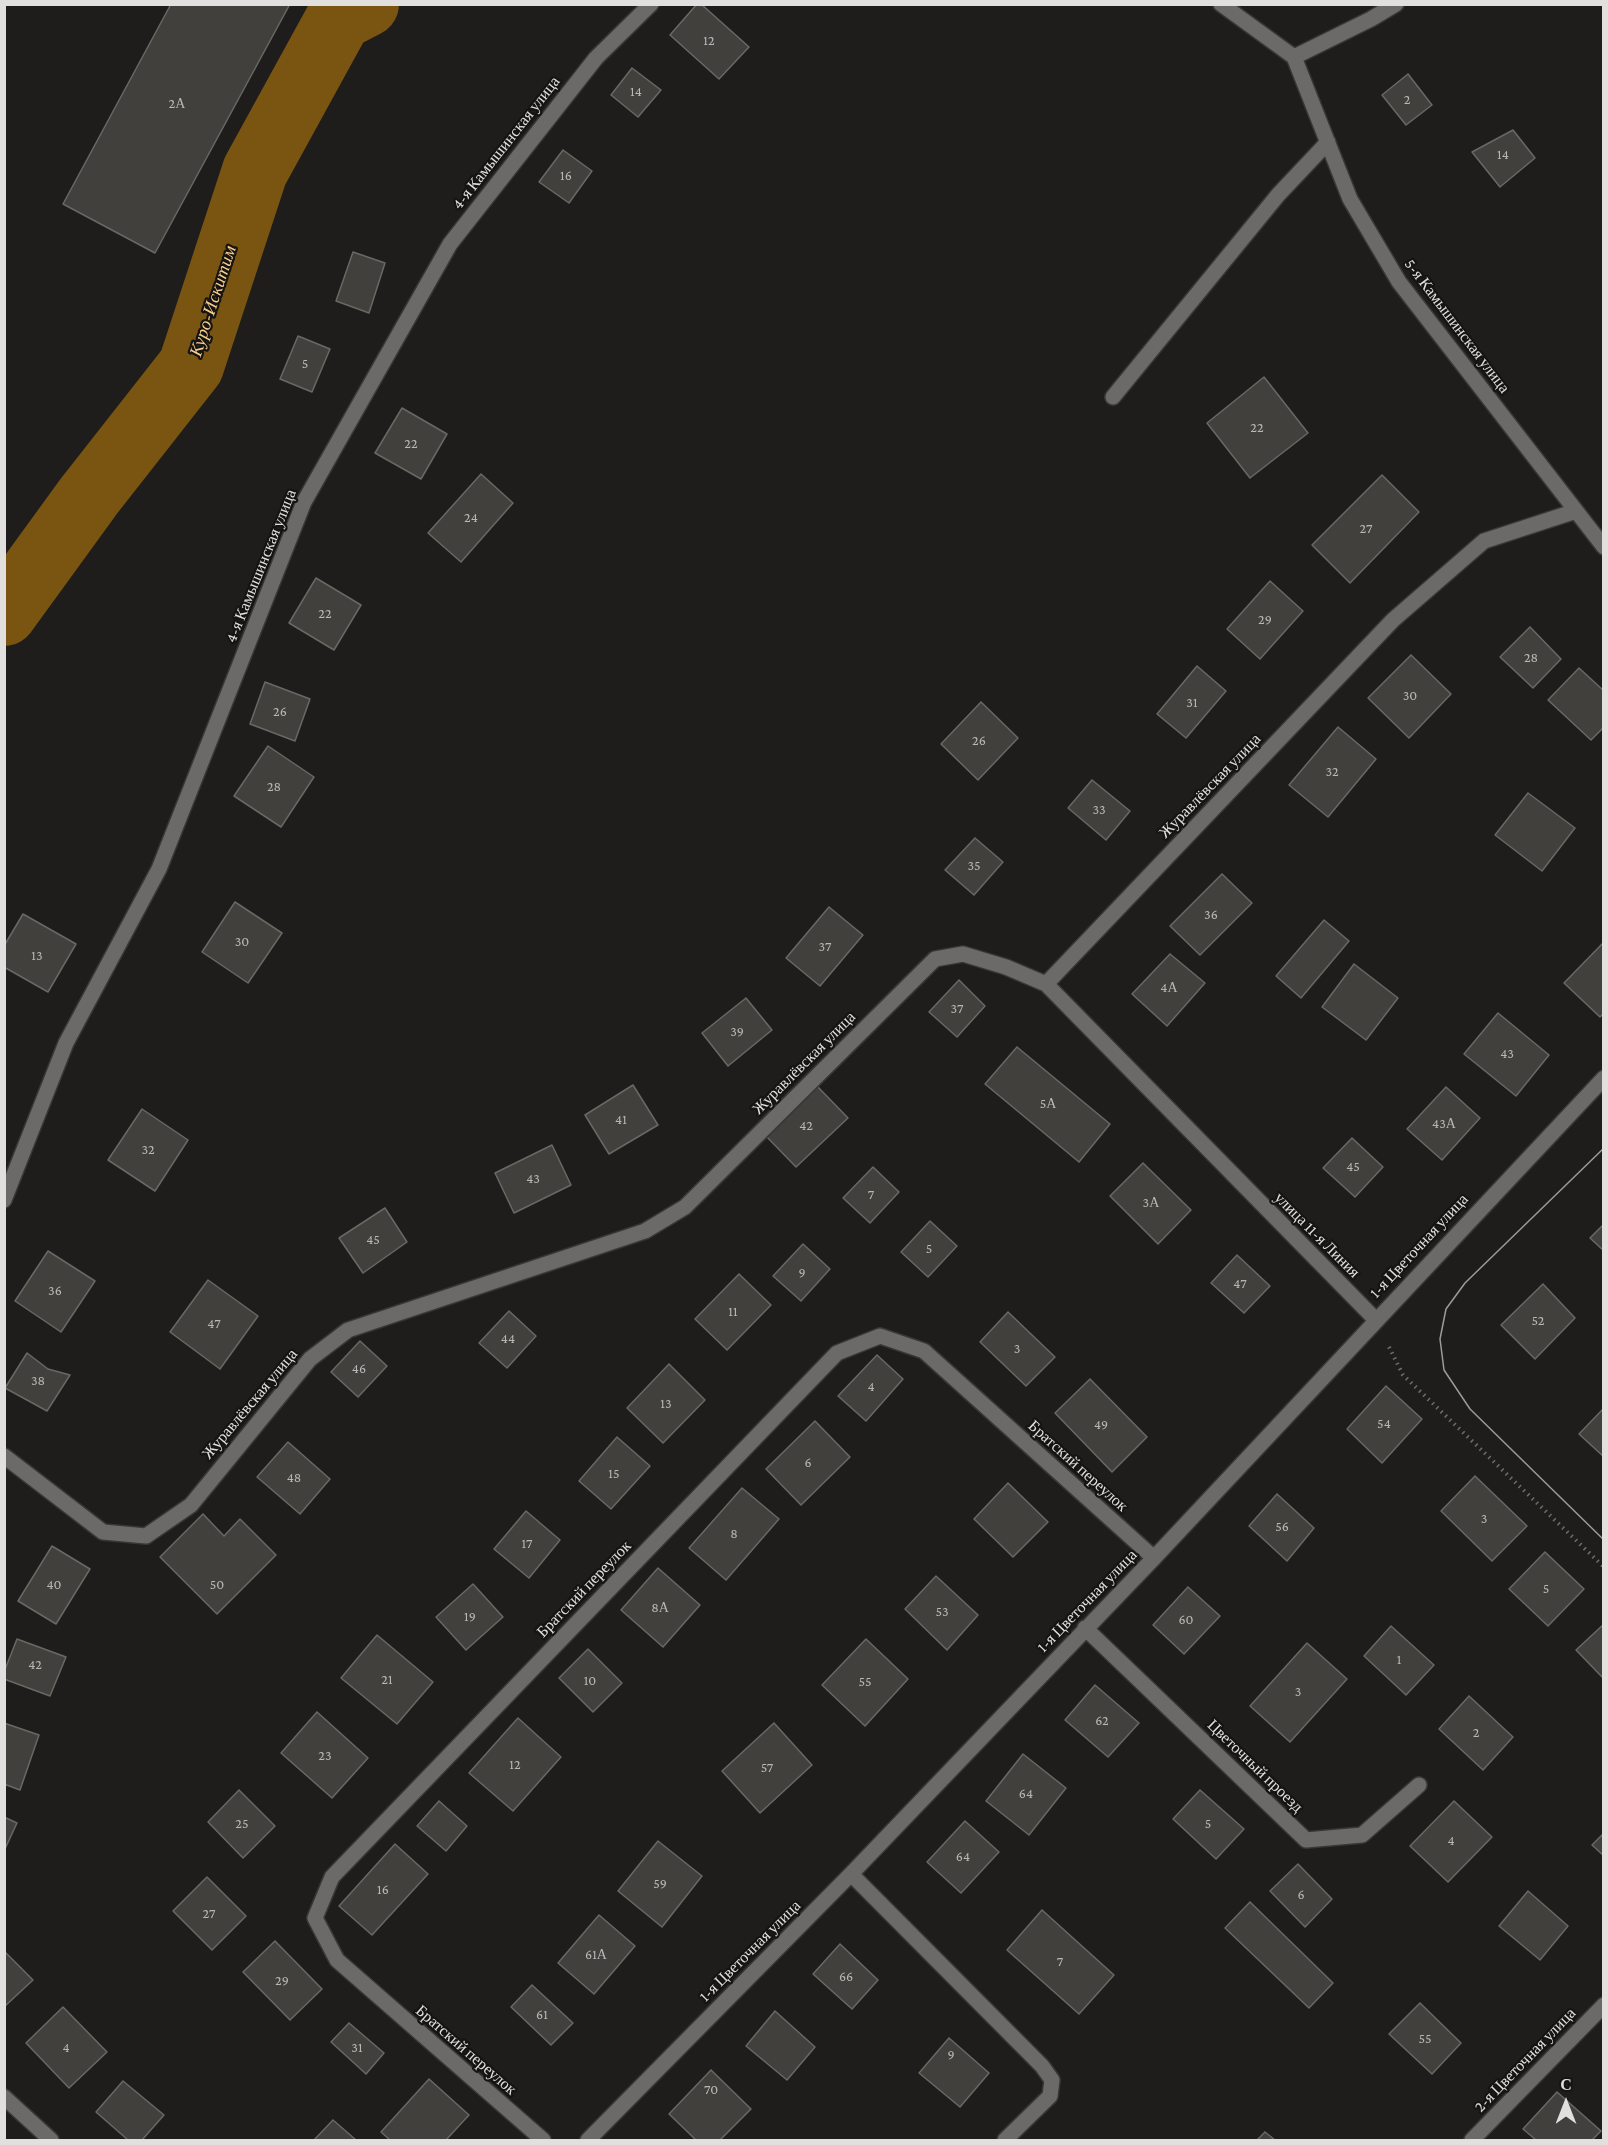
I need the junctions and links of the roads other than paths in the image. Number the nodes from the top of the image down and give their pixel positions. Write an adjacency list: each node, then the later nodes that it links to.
1 (651, 4): 11 (lane, 4-я Камышинская улица)
2 (1221, 4): 4 (lane)
3 (1396, 4): 4 (lane)
4 (1294, 57): 5 (lane, 5-я Камышинская улица)
5 (1328, 142): 6 (lane); 7 (lane, 5-я Камышинская улица)
6 (1113, 397)
7 (1576, 511): 8 (lane, 5-я Камышинская улица); 9 (lane, Журавлёвская улица)
8 (1604, 547)
9 (1046, 984): 12 (lane, улица 11-я Линия); 13 (lane, Журавлёвская улица)
10 (1604, 1078): 12 (lane, 1-я Цветочная улица)
11 (4, 1200)
12 (1375, 1319): 14 (lane, 1-я Цветочная улица)
13 (4, 1456)
14 (1154, 1558): 15 (lane, 1-я Цветочная улица); 21 (lane, Братский переулок)
15 (1085, 1628): 16 (lane, Цветочный проезд); 17 (lane, 1-я Цветочная улица)
16 (1419, 1785)
17 (851, 1874): 22 (lane, 1-я Цветочная улица); 23 (lane)
18 (1604, 2005): 24 (lane, 2-я Цветочная улица)
19 (4, 2097): 20 (lane)
20 (51, 2140)
21 (543, 2140)
22 (588, 2140)
23 (1005, 2140)
24 (1472, 2140)

